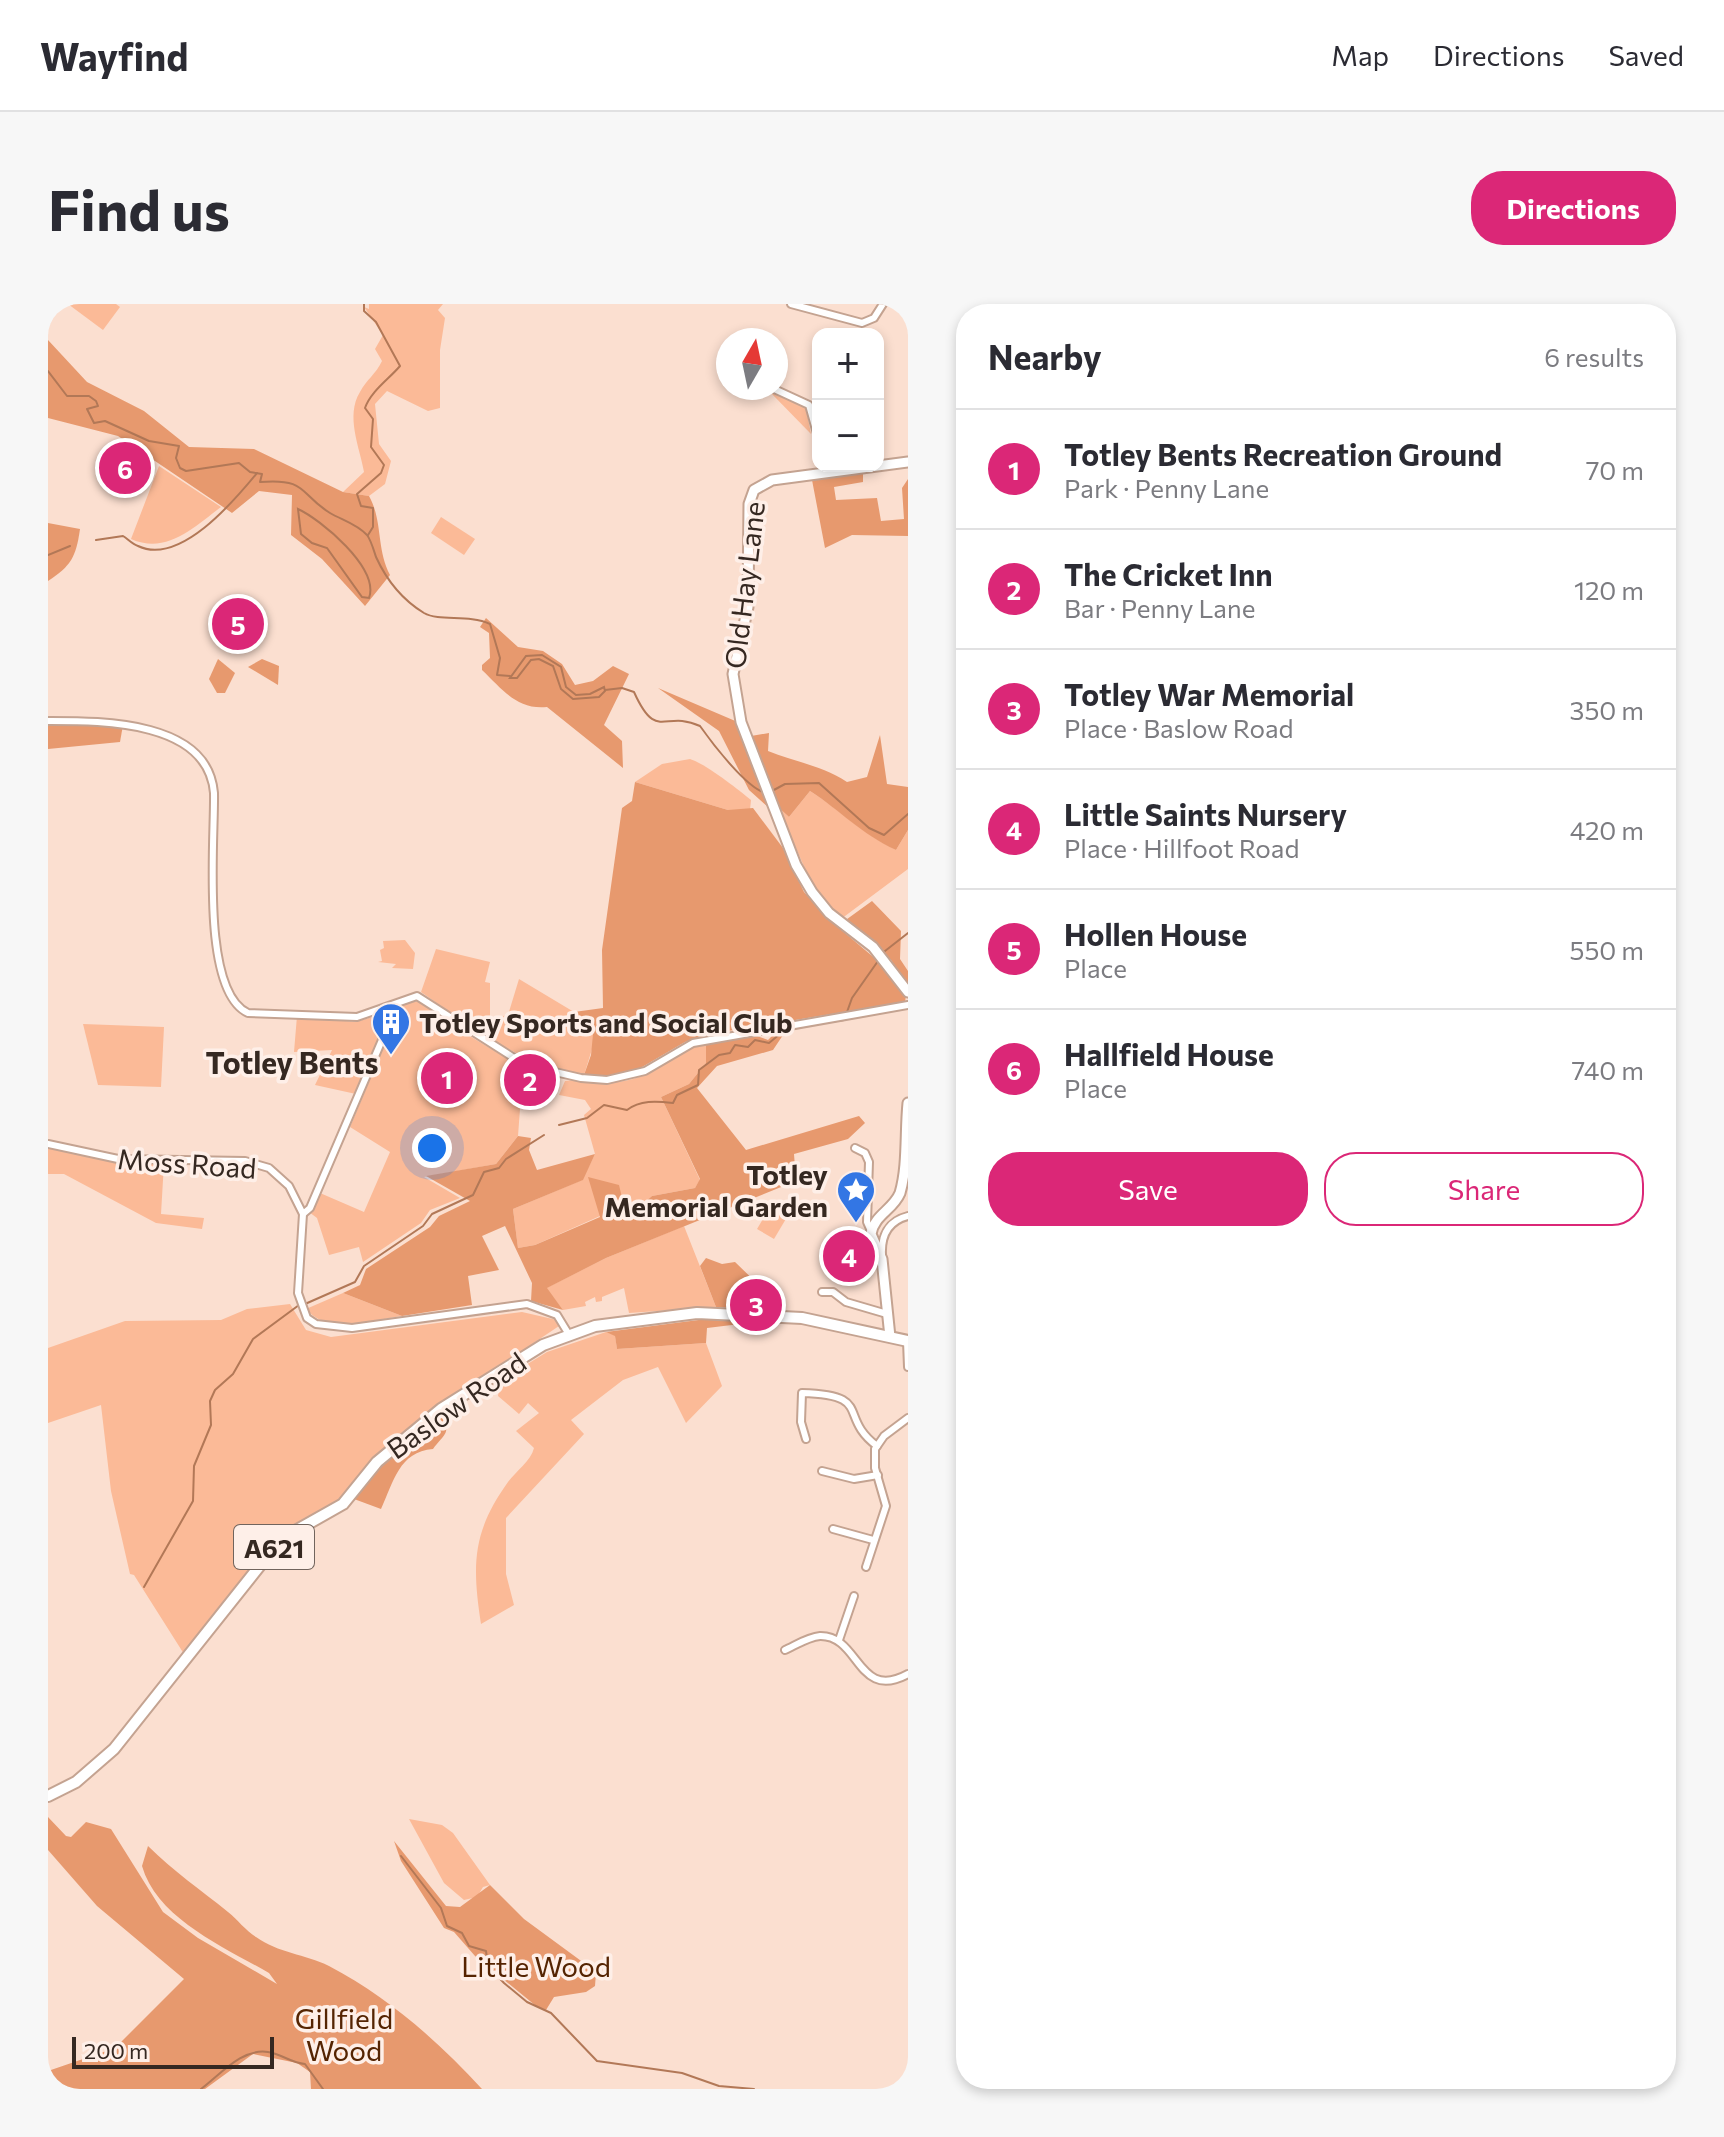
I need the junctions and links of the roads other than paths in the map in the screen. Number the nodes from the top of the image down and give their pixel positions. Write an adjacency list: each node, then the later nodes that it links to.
1 (791, 304): 2 (street)
2 (883, 304)
3 (788, 395): 5 (street)
4 (812, 404): 5 (street)
5 (809, 405): 6 (street)
6 (812, 410)
7 (908, 462): 8 (street, Old Hay Lane)
8 (884, 464)
9 (819, 472): 11 (street, Old Hay Lane)
10 (48, 721): 12 (street)
11 (908, 992)
12 (397, 1005): 13 (street); 17 (street)
13 (908, 1005)
14 (908, 1103): 19 (street)
15 (48, 1144): 17 (street, Moss Road)
16 (855, 1148): 19 (street)
17 (303, 1214): 23 (street)
18 (908, 1216): 20 (street)
19 (871, 1231): 20 (street)
20 (882, 1259): 22 (street)
21 (822, 1292): 22 (street)
22 (887, 1314): 24 (street)
23 (568, 1333): 24 (main road, Baslow Road / A621); 39 (main road, Baslow Road / A621)
24 (890, 1337): 25 (main road, Baslow Road / A621)
25 (908, 1341): 26 (street)
26 (908, 1367)
27 (908, 1418): 29 (street)
28 (806, 1439): 29 (street)
29 (877, 1446): 31 (street)
30 (822, 1471): 31 (street)
31 (878, 1475): 33 (street)
32 (833, 1529): 33 (street)
33 (873, 1540): 34 (street)
34 (866, 1567)
35 (854, 1596): 36 (street)
36 (839, 1640): 37 (street); 38 (street)
37 (785, 1650)
38 (908, 1674)
39 (48, 1796)

